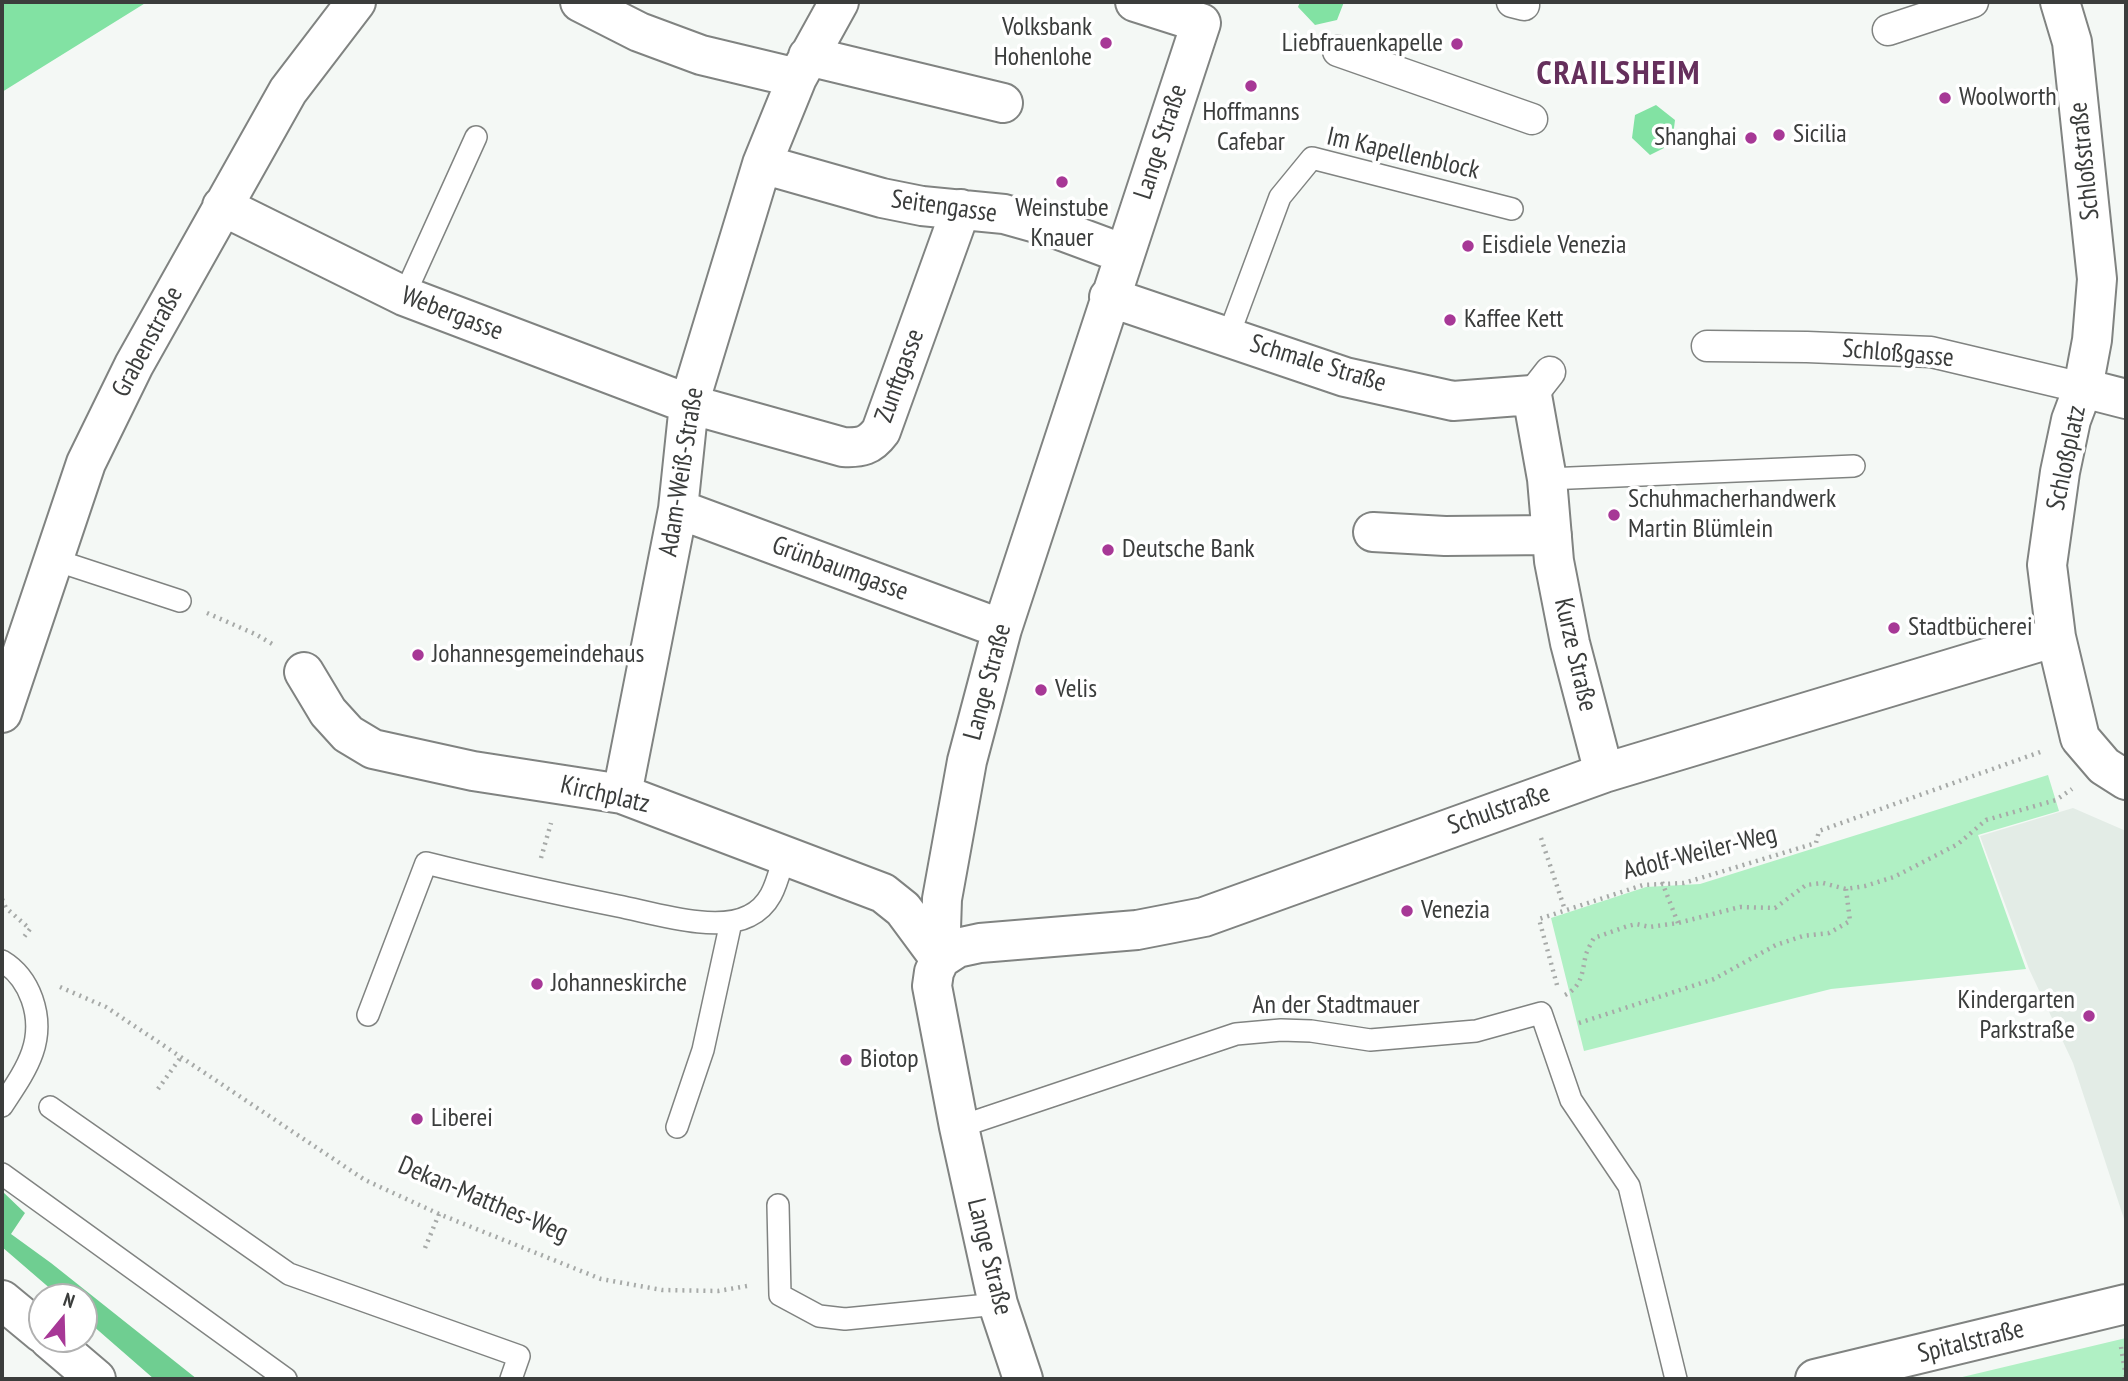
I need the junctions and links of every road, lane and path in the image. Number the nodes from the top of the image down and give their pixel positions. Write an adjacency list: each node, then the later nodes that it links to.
1 (356, 2): 15 (street, Grabenstraße)
2 (580, 2): 10 (street)
3 (839, 2): 10 (street, Adam-Weiß-Straße)
4 (1135, 2): 7 (street)
5 (1973, 2): 8 (street)
6 (2060, 2): 19 (street, Schloßstraße)
7 (1205, 13): 18 (street, Lange Straße)
8 (1888, 30)
9 (1338, 51): 12 (street)
10 (802, 67): 11 (street); 14 (street, Adam-Weiß-Straße)
11 (1003, 103)
12 (1532, 119)
13 (476, 137): 20 (lane)
14 (761, 164): 16 (street, Seitengasse); 27 (street, Adam-Weiß-Straße)
15 (222, 206): 20 (street, Webergasse); 33 (street, Grabenstraße)
16 (961, 209): 18 (street, Seitengasse); 27 (street, Zunftgasse)
17 (1512, 209): 22 (lane, Im Kapellenblock)
18 (1124, 254): 21 (street, Lange Straße)
19 (2097, 279): 25 (street, Schloßplatz)
20 (404, 296): 27 (street, Webergasse)
21 (1109, 297): 22 (street, Schmale Straße); 35 (street, Lange Straße)
22 (1228, 337): 24 (street, Schmale Straße)
23 (1707, 346): 25 (street, Schloßgasse)
24 (1541, 383): 29 (street, Kurze Straße)
25 (2083, 388): 26 (street, Schloßgasse); 36 (street, Schloßplatz)
26 (2126, 399)
27 (689, 404): 30 (street, Adam-Weiß-Straße)
28 (1854, 466): 29 (lane)
29 (1547, 479): 32 (street, Kurze Straße)
30 (678, 509): 35 (street, Grünbaumgasse); 42 (street, Adam-Weiß-Straße)
31 (1373, 532): 32 (street)
32 (1552, 535): 40 (street, Kurze Straße)
33 (52, 559): 34 (lane); 38 (street, Grabenstraße)
34 (180, 601): 37 (path)
35 (1002, 629): 53 (street, Lange Straße)
36 (2056, 637): 39 (street, Schloßplatz); 40 (street, Schulstraße)
37 (304, 672): 42 (street, Kirchplatz)
38 (2, 713)
39 (2080, 738): 41 (street); 47 (path, Adolf-Weiler-Weg)
40 (1604, 773): 43 (street, Schulstraße)
41 (2126, 780)
42 (622, 794): 46 (street, Kirchplatz)
43 (1528, 800): 50 (path); 53 (street, Schulstraße)
44 (2056, 800): 48 (path)
45 (552, 817): 49 (path)
46 (785, 854): 51 (lane); 53 (street, Kirchplatz)
47 (1662, 883): 50 (path, Adolf-Weiler-Weg); 52 (path)
48 (1846, 888): 52 (path); 57 (path)
49 (532, 889): 51 (lane); 56 (lane)
50 (1564, 910): 52 (path, Adolf-Weiler-Weg)
51 (731, 922): 62 (lane)
52 (1678, 923)
53 (940, 959): 63 (street, Lange Straße)
54 (2, 961): 55 (lane)
55 (25, 981): 58 (path, Dekan-Matthes-Weg); 60 (lane)
56 (368, 1016)
57 (1549, 1035): 63 (lane, An der Stadtmauer); 78 (lane, An der Stadtmauer)
58 (181, 1057): 59 (path); 66 (path, Dekan-Matthes-Weg)
59 (159, 1089)
60 (2, 1106)
61 (50, 1107): 76 (lane)
62 (677, 1127)
63 (959, 1127): 70 (street, Lange Straße)
64 (2, 1174): 75 (lane)
65 (778, 1205): 68 (lane)
66 (439, 1214): 67 (path); 68 (path, Dekan-Matthes-Weg)
67 (425, 1248)
68 (780, 1295): 70 (lane)
69 (2, 1300): 72 (street)
70 (998, 1304): 77 (street, Lange Straße)
71 (2126, 1304): 79 (street, Spitalstraße)
72 (28, 1321)
73 (65, 1353): 74 (street)
74 (96, 1379)
75 (286, 1379)
76 (511, 1379)
77 (1023, 1379)
78 (1676, 1379)
79 (1815, 1379)

